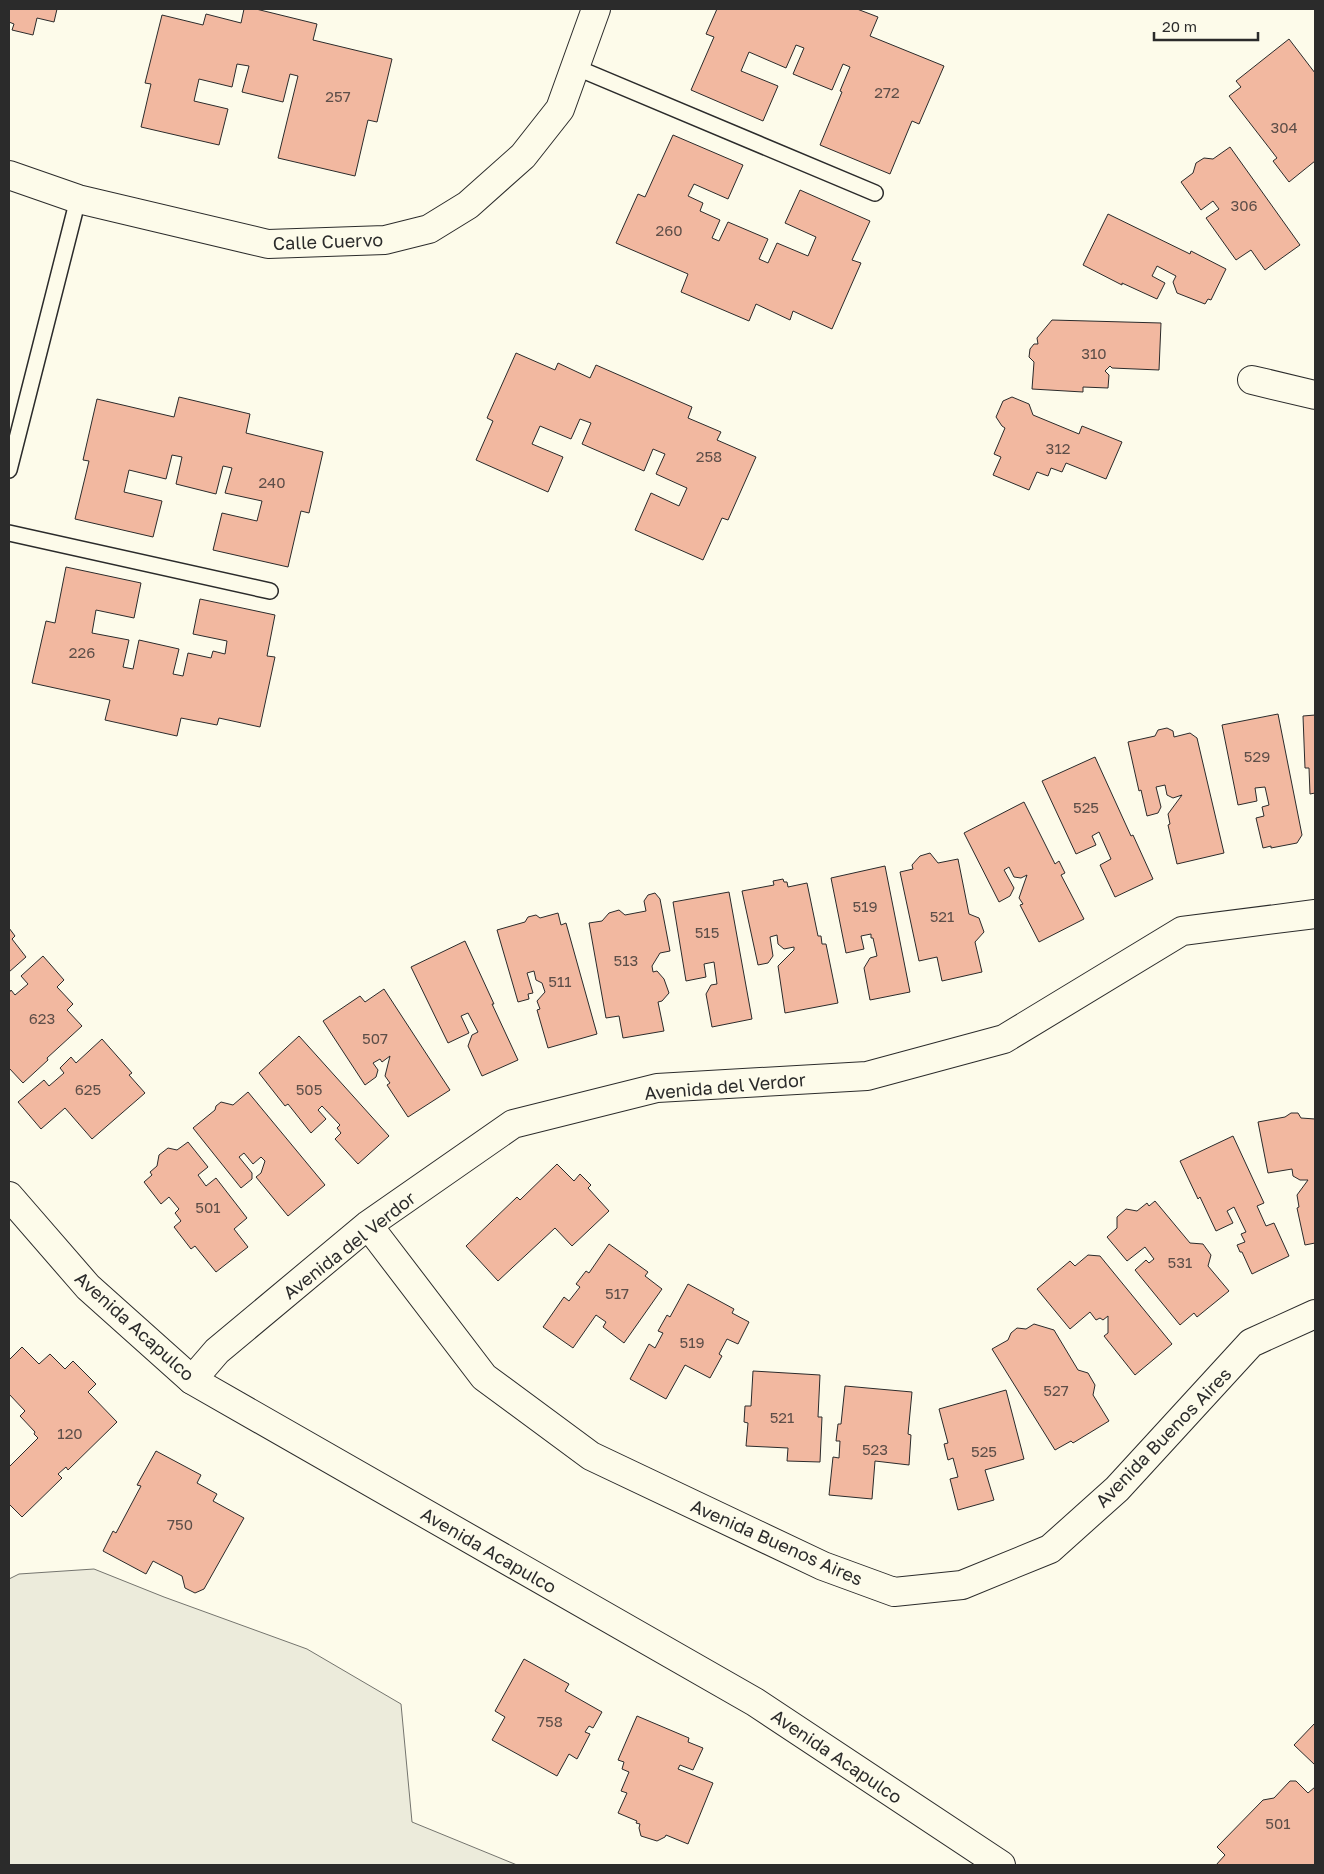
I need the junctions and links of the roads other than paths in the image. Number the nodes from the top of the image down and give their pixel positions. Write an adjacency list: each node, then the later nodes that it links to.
1 (596, 9): 2 (street, Calle Cuervo)
2 (575, 67): 4 (lane); 5 (street, Calle Cuervo)
3 (9, 175): 5 (street, Calle Cuervo)
4 (876, 193)
5 (78, 199): 8 (lane)
6 (1252, 380): 7 (street)
7 (1315, 395)
8 (9, 470)
9 (9, 533): 10 (lane)
10 (270, 591)
11 (1315, 914): 13 (street, Avenida del Verdor)
12 (9, 1196): 15 (street, Avenida Acapulco)
13 (368, 1225): 14 (street, Avenida Buenos Aires); 15 (street, Avenida del Verdor)
14 (1315, 1314)
15 (192, 1380): 16 (street, Avenida Acapulco)
16 (1000, 1865)

